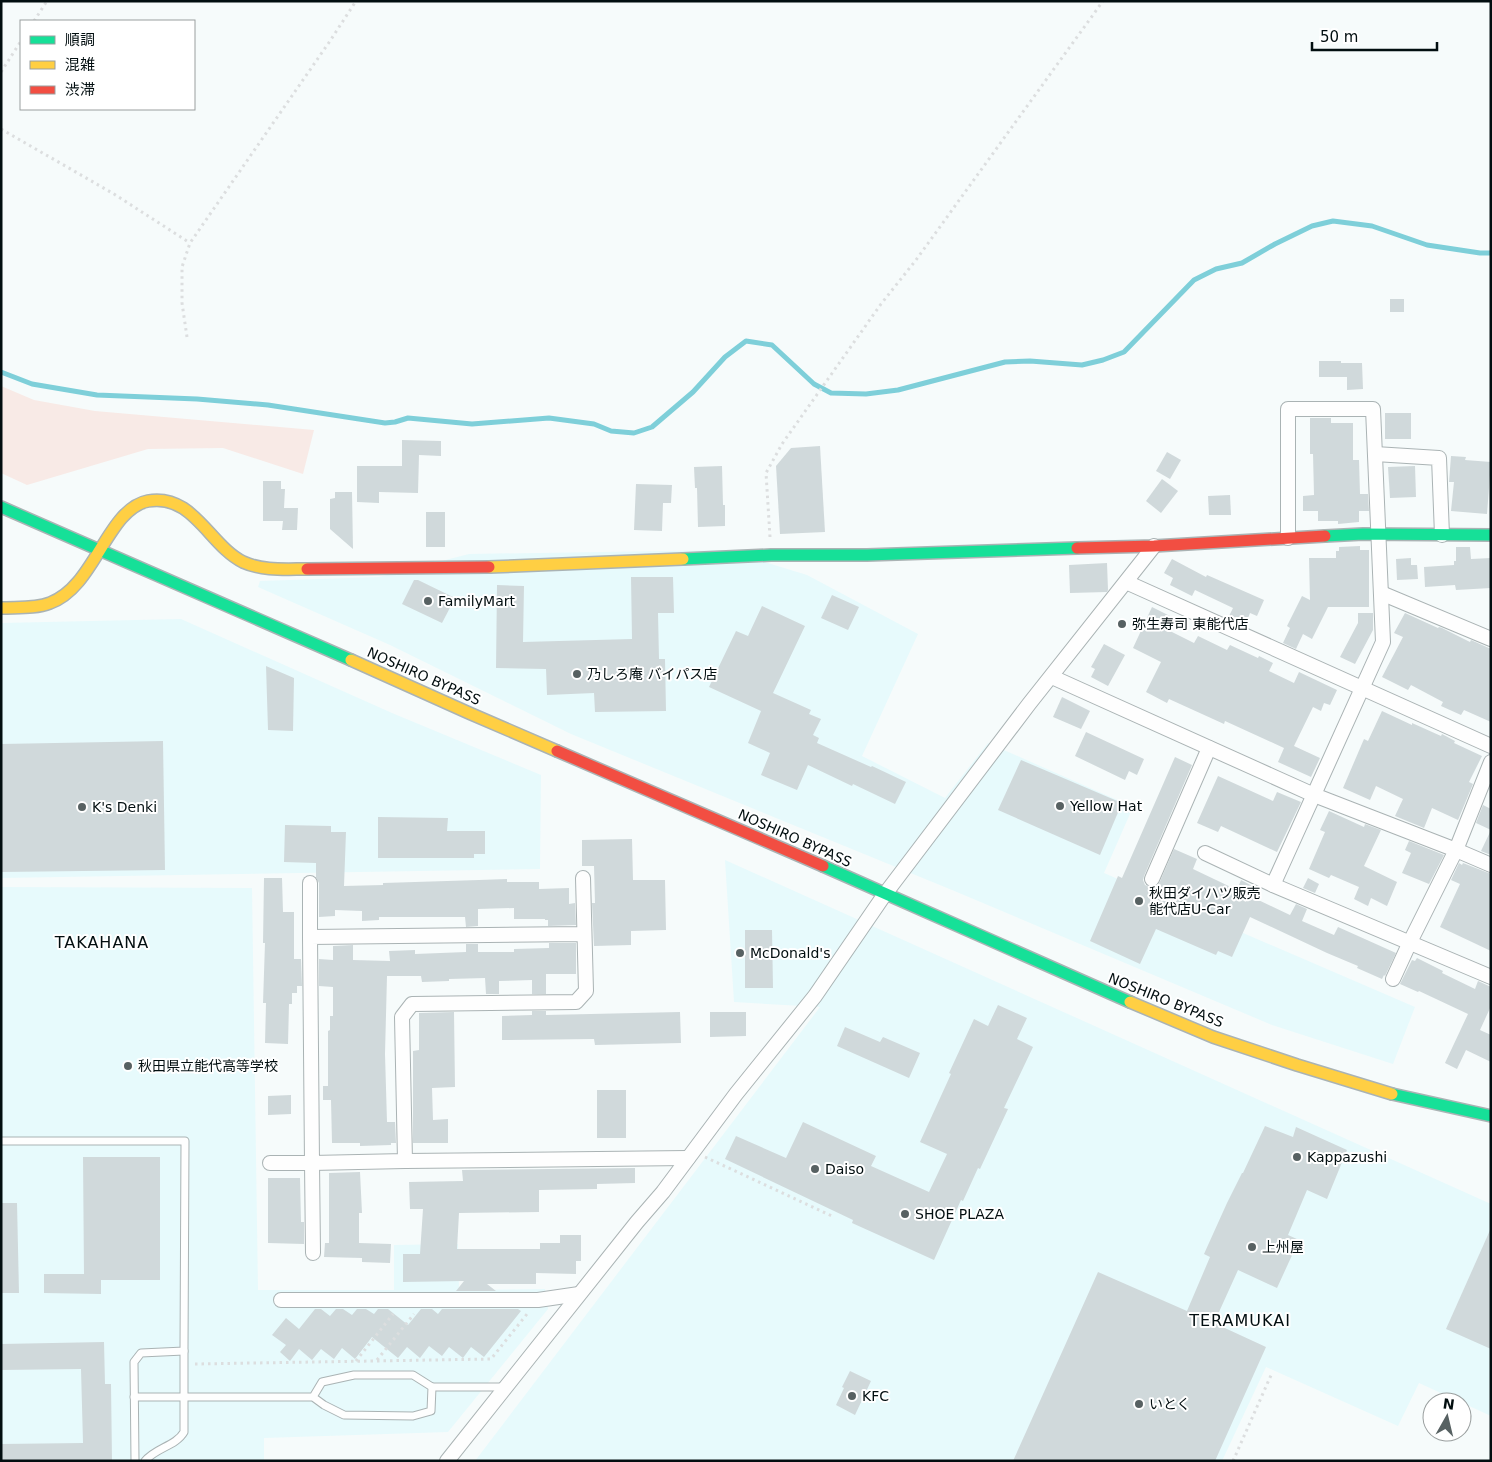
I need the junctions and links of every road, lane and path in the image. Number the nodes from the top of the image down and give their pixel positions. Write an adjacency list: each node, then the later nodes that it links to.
1 (47, 1): 4 (path)
2 (356, 1): 8 (path)
3 (1104, 1): 18 (path)
4 (35, 20)
5 (20, 43): 6 (path)
6 (1, 72)
7 (1, 128): 8 (path)
8 (190, 243): 9 (path)
9 (187, 337)
10 (1375, 454): 12 (street); 13 (street); 15 (street)
11 (1, 507): 17 (main road, NOSHIRO BYPASS)
12 (1379, 534): 13 (main road); 15 (main road); 20 (street)
13 (1442, 535): 14 (main road)
14 (1491, 535)
15 (1288, 538): 16 (main road)
16 (1154, 546): 18 (main road); 19 (street)
17 (100, 551): 18 (main road); 21 (main road); 36 (main road, NOSHIRO BYPASS)
18 (771, 555)
19 (1126, 582): 23 (street); 24 (street)
20 (1381, 593): 22 (street); 24 (street)
21 (1, 608)
22 (1491, 639)
23 (1052, 677): 26 (street); 36 (street)
24 (1362, 688): 25 (street); 28 (street)
25 (1491, 746)
26 (1209, 748): 28 (street); 33 (street)
27 (1491, 762): 29 (street)
28 (1314, 795): 29 (street); 35 (street)
29 (1456, 850): 31 (street); 39 (street)
30 (1205, 853): 35 (street)
31 (1491, 865)
32 (582, 878): 37 (street)
33 (1152, 879)
34 (310, 883): 38 (street)
35 (1273, 885): 39 (street)
36 (885, 894): 42 (main road, NOSHIRO BYPASS); 44 (street)
37 (584, 934): 38 (street); 45 (street)
38 (310, 937): 47 (street)
39 (1410, 942): 40 (street); 41 (street)
40 (1491, 977)
41 (1393, 979)
42 (1491, 1116)
43 (1, 1141): 55 (lane)
44 (694, 1156): 45 (street); 48 (path); 50 (street)
45 (405, 1161): 47 (street)
46 (270, 1163): 47 (street)
47 (312, 1163): 49 (street)
48 (832, 1216)
49 (313, 1253)
50 (579, 1294): 54 (street); 60 (street)
51 (404, 1299): 52 (street); 53 (street); 56 (path)
52 (426, 1299): 54 (street); 57 (path)
53 (281, 1300)
54 (538, 1300): 57 (path)
55 (184, 1352): 58 (lane); 64 (lane)
56 (356, 1361): 57 (path); 58 (path)
57 (377, 1361)
58 (184, 1364): 62 (lane)
59 (1272, 1373): 68 (path)
60 (505, 1386): 61 (lane); 67 (street)
61 (432, 1387): 63 (lane); 63 (lane)
62 (184, 1397): 63 (lane); 64 (lane); 66 (lane)
63 (313, 1397)
64 (134, 1398): 65 (lane)
65 (134, 1461)
66 (145, 1461)
67 (447, 1461)
68 (1232, 1461)

